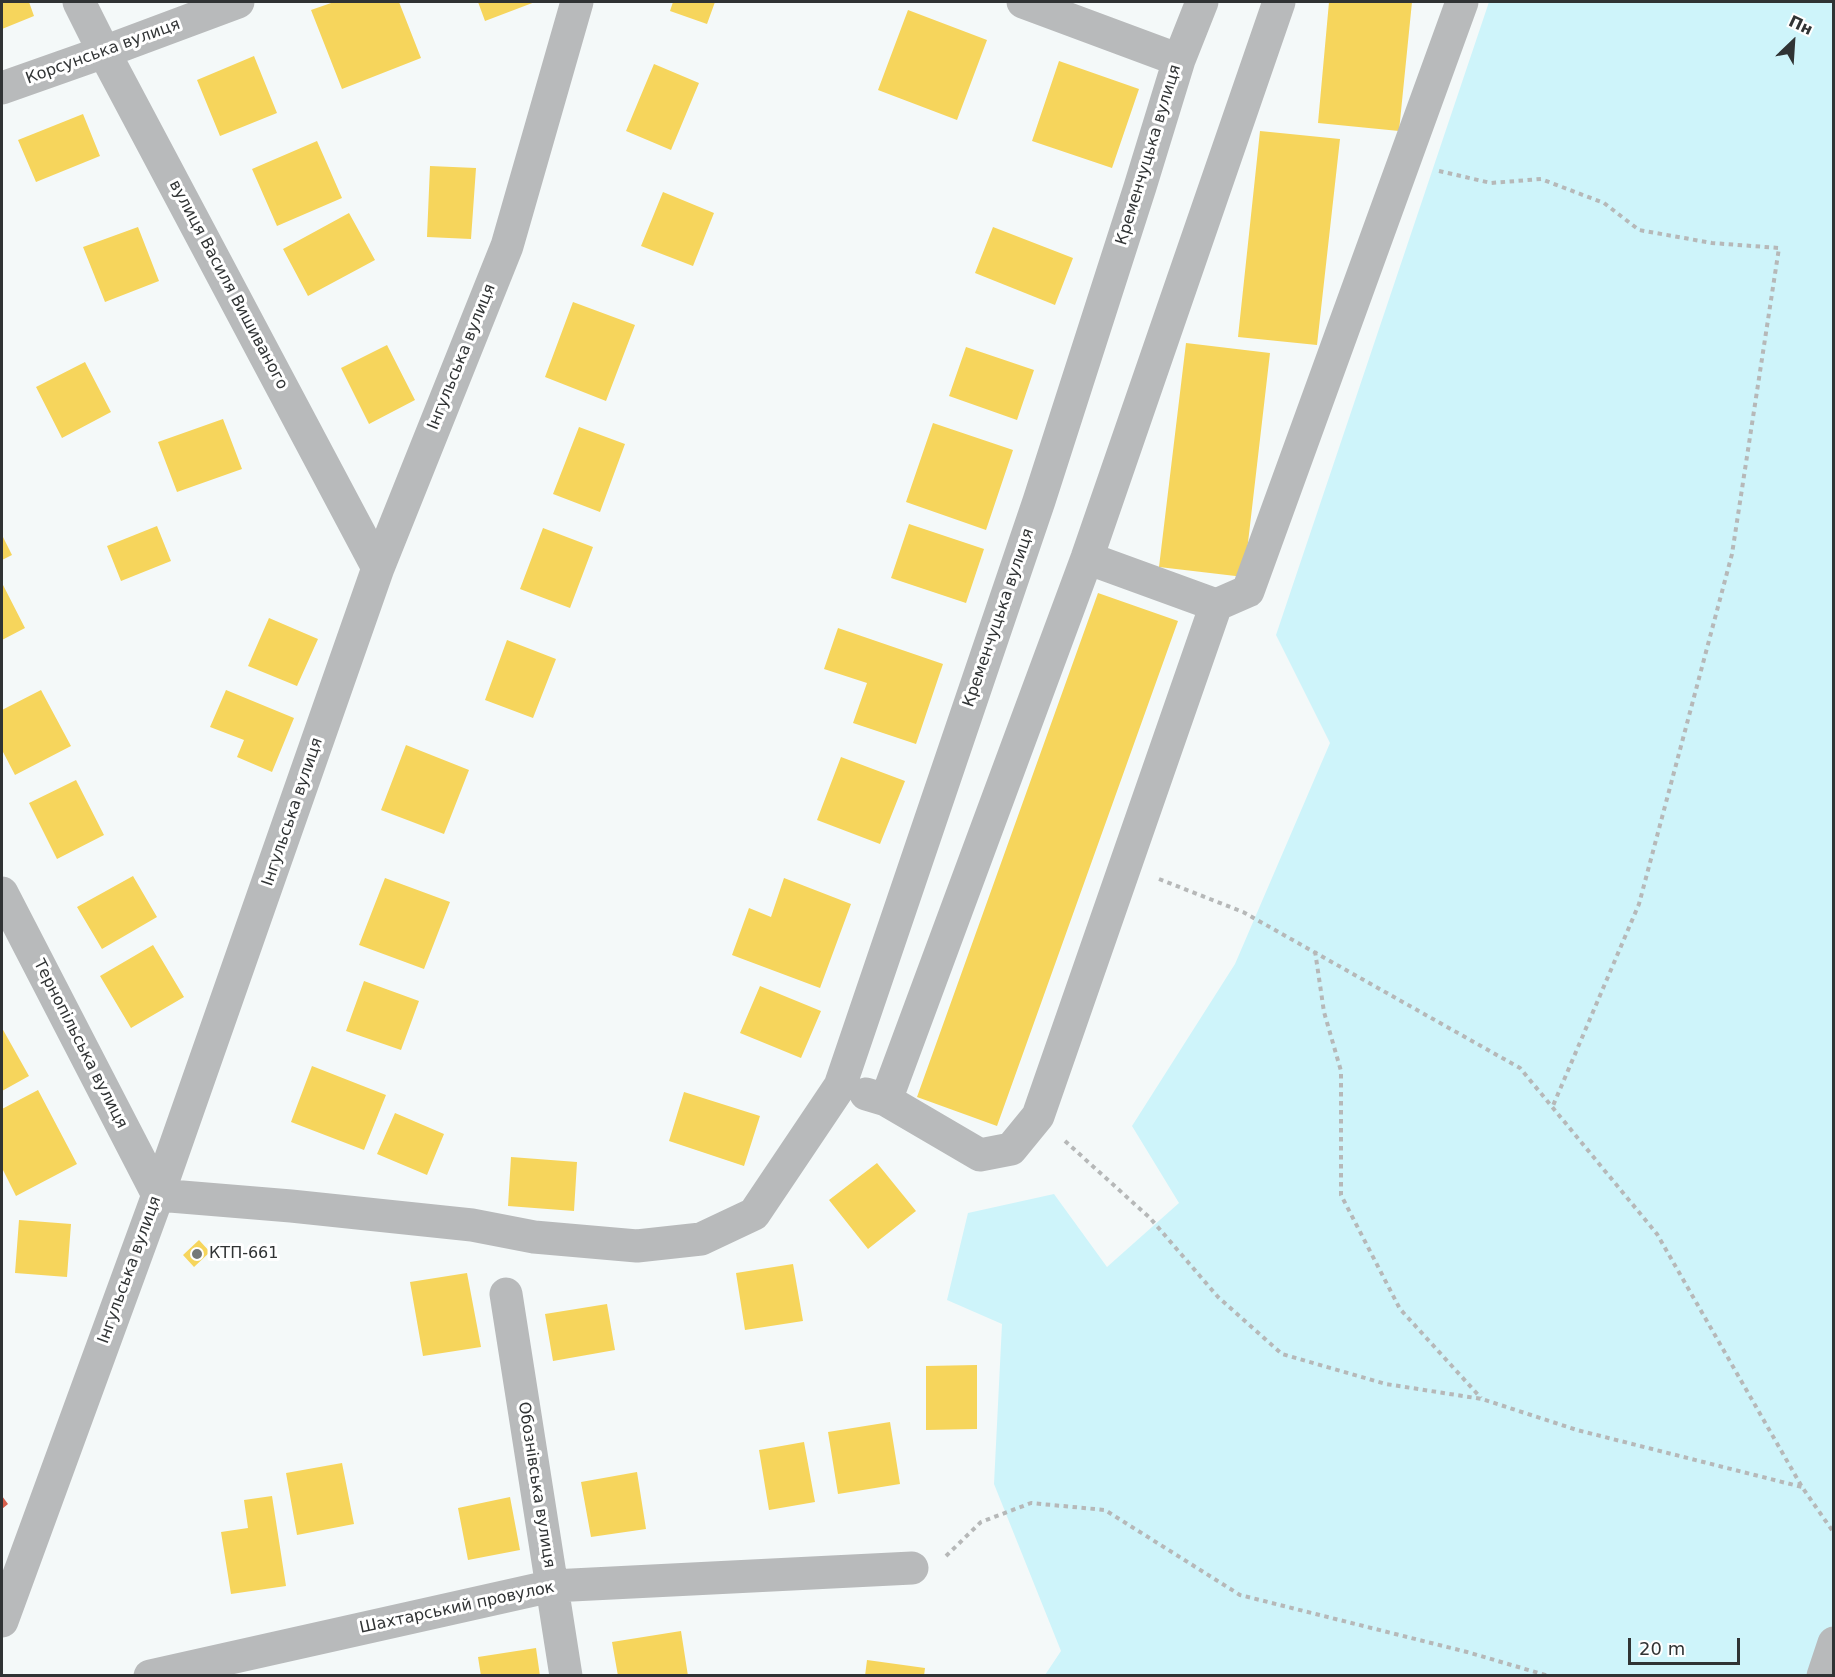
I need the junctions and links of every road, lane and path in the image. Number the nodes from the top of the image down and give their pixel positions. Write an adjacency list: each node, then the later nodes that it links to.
1 (79, 2): 8 (street, вулиця Василя Вишиваного)
2 (238, 2): 8 (street, Корсунська вулиця)
3 (577, 2): 13 (street, Інгульська вулиця)
4 (1023, 2): 9 (street)
5 (1202, 2): 9 (street, Кременчуцька вулиця)
6 (1279, 2): 12 (street)
7 (1462, 2): 11 (street)
8 (104, 52): 10 (street, Корсунська вулиця); 13 (street, вулиця Василя Вишиваного)
9 (1179, 60): 18 (street, Кременчуцька вулиця)
10 (2, 88)
11 (1403, 164): 14 (street); 20 (path)
12 (1087, 558): 14 (street); 19 (street)
13 (378, 568): 22 (street, Інгульська вулиця)
14 (1216, 605): 15 (street)
15 (1125, 865): 17 (path); 21 (street)
16 (2, 893): 22 (street, Тернопільська вулиця)
17 (1314, 951): 20 (path); 24 (path)
18 (840, 1086): 19 (street); 22 (street, Кременчуцька вулиця)
19 (886, 1100): 21 (street)
20 (1552, 1108): 25 (path)
21 (1038, 1116): 24 (path)
22 (158, 1196): 29 (street, Інгульська вулиця)
23 (506, 1294): 28 (street, Обознівська вулиця)
24 (1482, 1399): 25 (path)
25 (1802, 1487): 26 (path)
26 (1833, 1533)
27 (912, 1568): 28 (street, Шахтарський провулок); 33 (path)
28 (552, 1586): 31 (street, Шахтарський провулок); 32 (street, Обознівська вулиця)
29 (2, 1621)
30 (1833, 1643): 34 (street)
31 (150, 1676)
32 (566, 1676)
33 (1549, 1676)
34 (1823, 1676)

